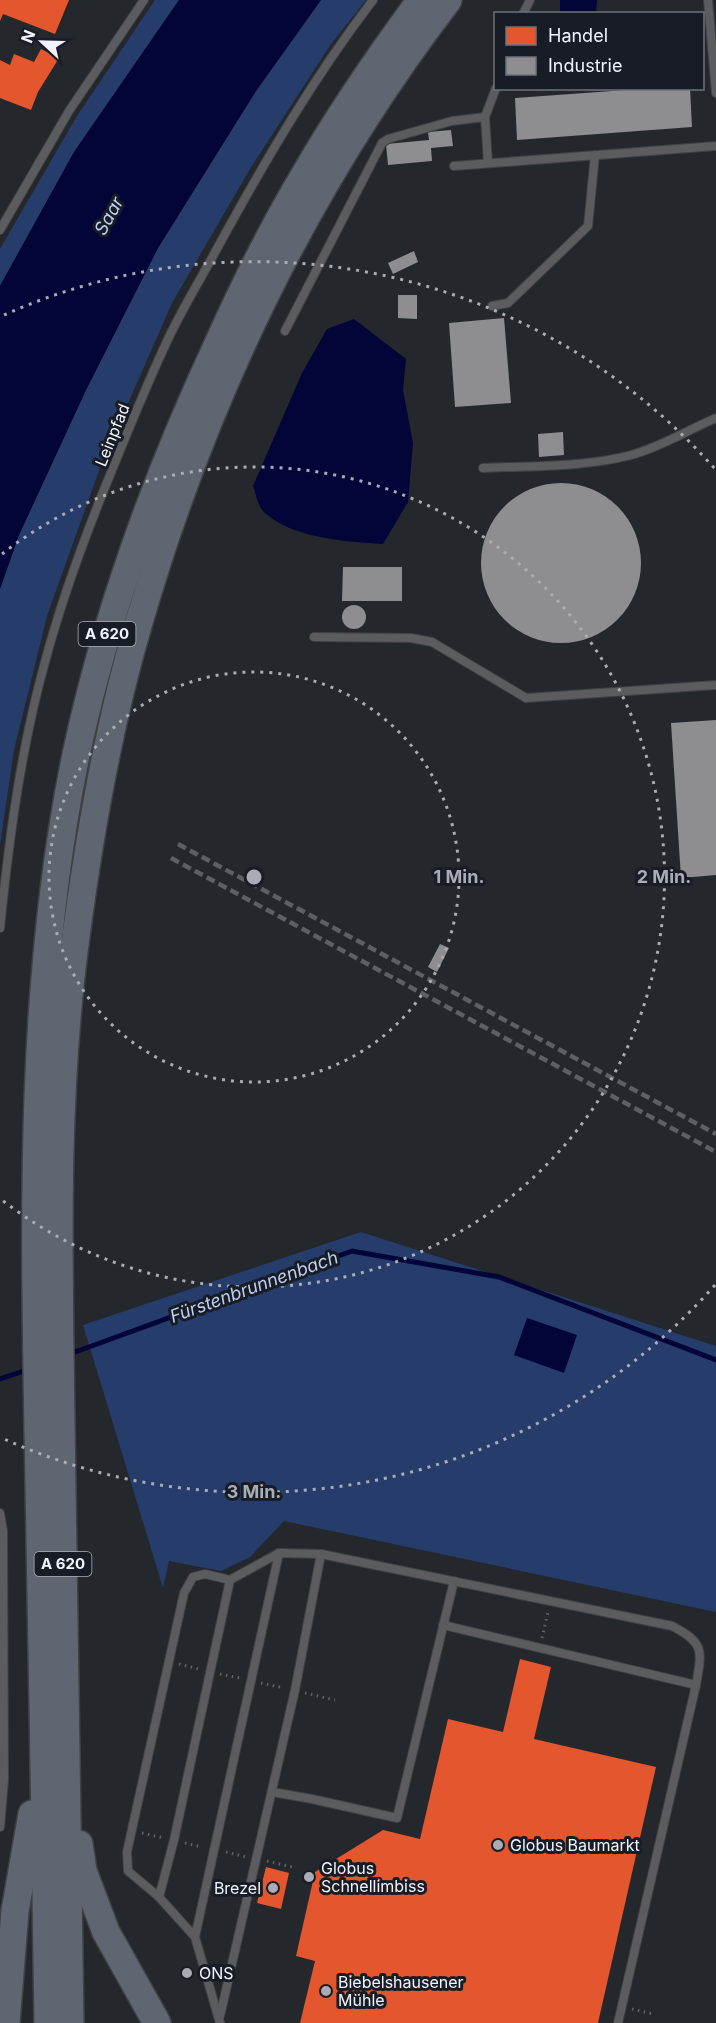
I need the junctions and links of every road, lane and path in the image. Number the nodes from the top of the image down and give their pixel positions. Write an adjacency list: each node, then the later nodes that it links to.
1 (144, 0): 13 (lane)
2 (373, 0): 20 (lane, Leinpfad)
3 (421, 0): 21 (highway, A 620)
4 (448, 0): 21 (highway, A 620)
5 (708, 0): 7 (lane)
6 (494, 90): 8 (lane)
7 (716, 93)
8 (485, 117): 11 (lane); 15 (lane)
9 (716, 146): 10 (lane)
10 (595, 155): 11 (lane); 14 (lane)
11 (488, 163): 12 (lane)
12 (454, 166)
13 (0, 230)
14 (492, 306)
15 (285, 331)
16 (716, 418): 17 (lane)
17 (483, 468)
18 (314, 637): 19 (lane)
19 (716, 685)
20 (0, 928)
21 (48, 1339): 31 (highway, A 620)
22 (0, 1513): 33 (lane)
23 (279, 1553): 24 (lane); 25 (lane); 35 (lane)
24 (321, 1554): 26 (lane); 32 (lane)
25 (230, 1580): 34 (lane); 34 (lane)
26 (454, 1581): 27 (lane); 28 (lane)
27 (551, 1601): 29 (path); 30 (lane)
28 (443, 1625): 29 (lane); 32 (lane)
29 (539, 1648): 30 (lane)
30 (696, 1685): 36 (lane)
31 (54, 1747): 39 (highway); 40 (highway, A 620); 41 (highway, A 620); 42 (highway)
32 (272, 1792): 38 (lane)
33 (0, 1827)
34 (159, 1897): 35 (lane)
35 (195, 1937): 38 (lane)
36 (622, 2007): 37 (path); 43 (lane)
37 (653, 2014)
38 (220, 2020)
39 (6, 2023)
40 (48, 2023)
41 (70, 2023)
42 (157, 2023)
43 (618, 2023)

